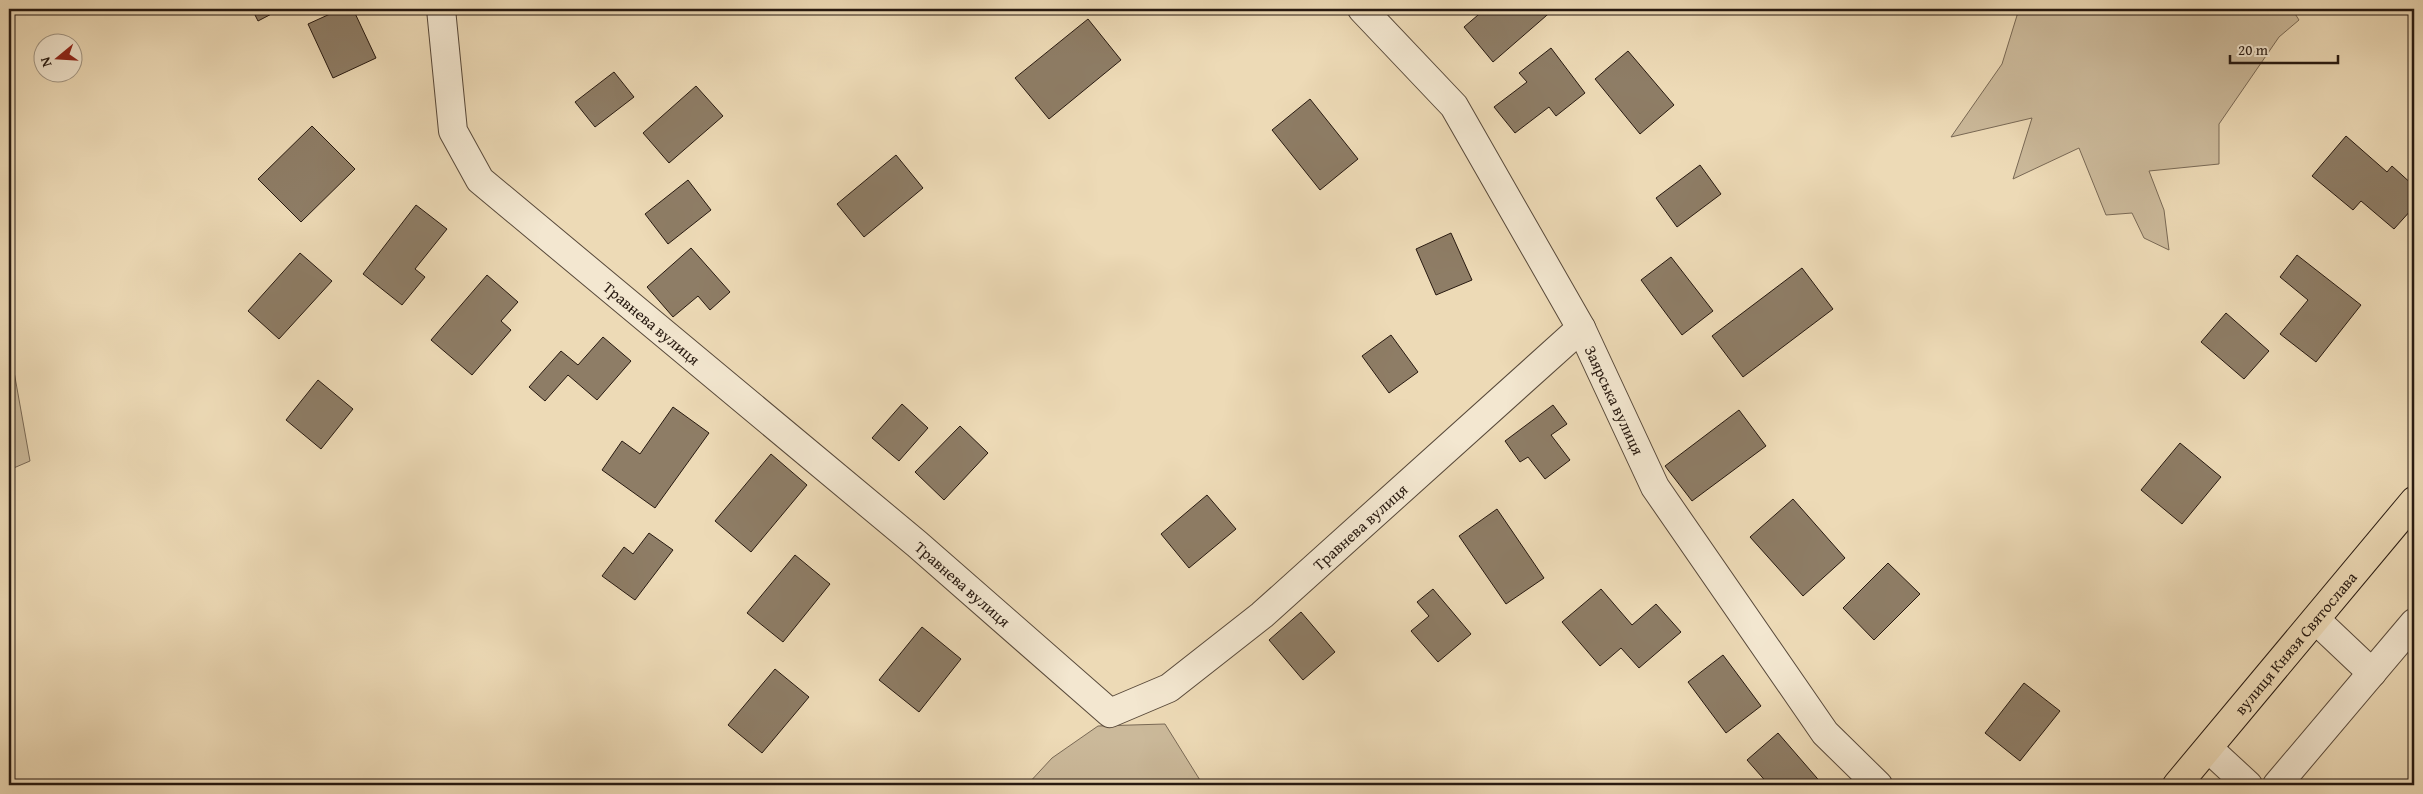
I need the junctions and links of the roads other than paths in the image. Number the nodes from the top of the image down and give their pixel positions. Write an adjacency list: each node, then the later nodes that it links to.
1 (441, 9): 3 (street, Травнева вулиця)
2 (1362, 9): 3 (street, Заярська вулиця)
3 (1580, 328): 9 (street, Заярська вулиця)
4 (2414, 501): 5 (main road, вулиця Князя Святослава)
5 (2316, 620): 7 (street); 8 (main road, вулиця Князя Святослава)
6 (2414, 623): 7 (street)
7 (2372, 674): 12 (street)
8 (2209, 749): 10 (main road, вулиця Князя Святослава); 11 (street)
9 (1878, 785)
10 (2177, 785)
11 (2248, 785)
12 (2277, 785)

